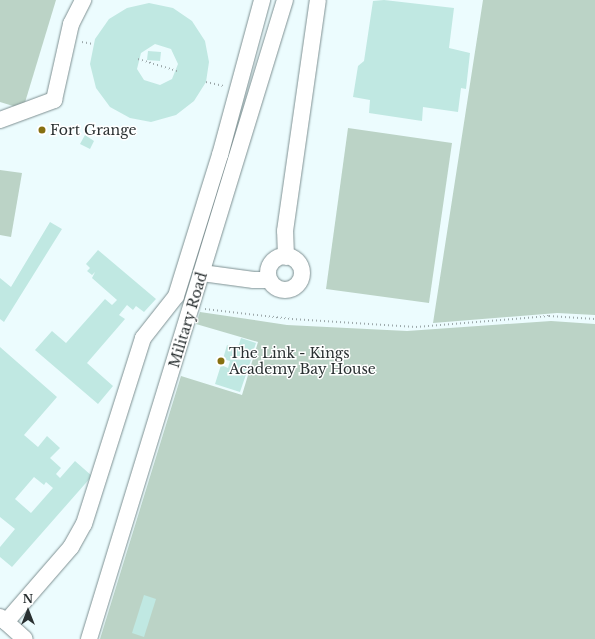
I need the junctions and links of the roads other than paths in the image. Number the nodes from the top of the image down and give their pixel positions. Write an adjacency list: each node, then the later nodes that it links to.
1 (83, 0): 5 (street)
2 (262, 0): 9 (street)
3 (285, 0): 7 (street, Military Road)
4 (318, 0): 6 (street)
5 (0, 120)
6 (286, 257): 8 (street); 8 (street)
7 (202, 273): 8 (street); 11 (street, Military Road)
8 (269, 280)
9 (3, 619): 10 (street)
10 (25, 639)
11 (89, 639)

